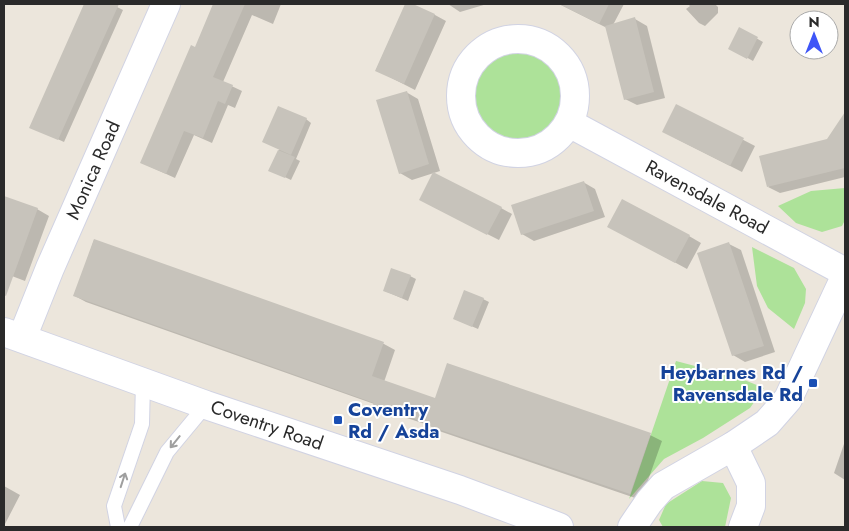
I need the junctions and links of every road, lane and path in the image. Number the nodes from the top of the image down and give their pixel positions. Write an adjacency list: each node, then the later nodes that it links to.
1 (166, 4): 5 (street, Monica Road)
2 (569, 123): 2 (street); 3 (street, Ravensdale Road)
3 (845, 272)
4 (845, 277): 8 (street)
5 (13, 335): 6 (street, Coventry Road)
6 (143, 382): 7 (street, Coventry Road); 9 (lane, one-way to 6)
7 (206, 405): 10 (lane, one-way to 10); 11 (street, Coventry Road)
8 (733, 446): 12 (street); 13 (street)
9 (118, 527)
10 (130, 527)
11 (559, 527)
12 (632, 527)
13 (743, 527)

